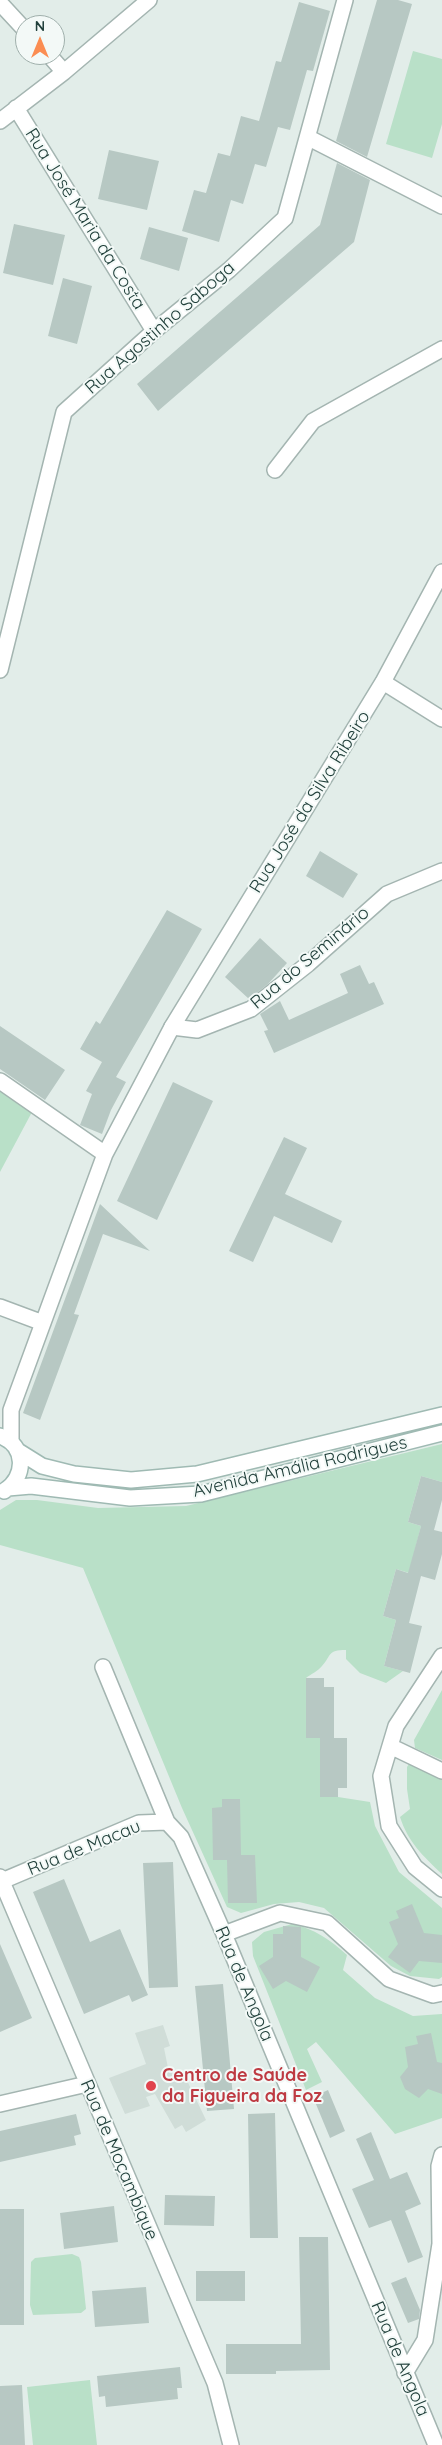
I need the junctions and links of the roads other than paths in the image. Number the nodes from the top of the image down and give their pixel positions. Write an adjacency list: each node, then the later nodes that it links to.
1 (149, 0): 6 (street)
2 (345, 0): 9 (street, Rua Agostinho Saboga)
3 (0, 4): 4 (street)
4 (15, 20)
5 (58, 65): 6 (street)
6 (64, 72): 7 (street)
7 (16, 108): 8 (street); 11 (street, Rua José Maria da Costa)
8 (0, 121)
9 (309, 138): 10 (street); 11 (street, Rua Agostinho Saboga)
10 (442, 206)
11 (154, 330): 15 (street, Rua Agostinho Saboga)
12 (442, 349): 13 (street)
13 (275, 470)
14 (442, 572): 17 (street, Rua José da Silva Ribeiro)
15 (4, 636): 16 (street, Rua Agostinho Saboga)
16 (0, 670)
17 (383, 682): 18 (street); 20 (street, Rua José da Silva Ribeiro)
18 (442, 719)
19 (442, 870): 20 (street, Rua do Seminário)
20 (172, 1027): 22 (street, Rua José da Silva Ribeiro)
21 (0, 1081): 22 (street)
22 (105, 1154): 24 (street, Rua José da Silva Ribeiro)
23 (0, 1307): 24 (street)
24 (42, 1323): 25 (street, Rua José da Silva Ribeiro)
25 (12, 1410): 27 (street); 29 (street)
26 (442, 1414): 29 (street, Avenida Amália Rodrigues)
27 (0, 1423)
28 (442, 1433): 30 (street, Avenida Amália Rodrigues)
29 (10, 1443): 30 (street)
30 (5, 1490)
31 (442, 1656): 33 (street)
32 (103, 1667): 35 (street, Rua de Angola)
33 (390, 1746): 34 (street); 37 (street)
34 (442, 1771)
35 (167, 1822): 36 (street, Rua de Macau); 38 (street, Rua de Angola)
36 (1, 1879): 40 (street, Rua de Moçambique)
37 (442, 1889)
38 (224, 1934): 39 (street); 43 (street, Rua de Angola)
39 (442, 1993)
40 (87, 2084): 41 (street); 44 (street, Rua de Moçambique)
41 (0, 2104)
42 (442, 2156): 43 (street)
43 (405, 2373): 45 (street, Rua de Angola)
44 (231, 2445)
45 (436, 2445)

